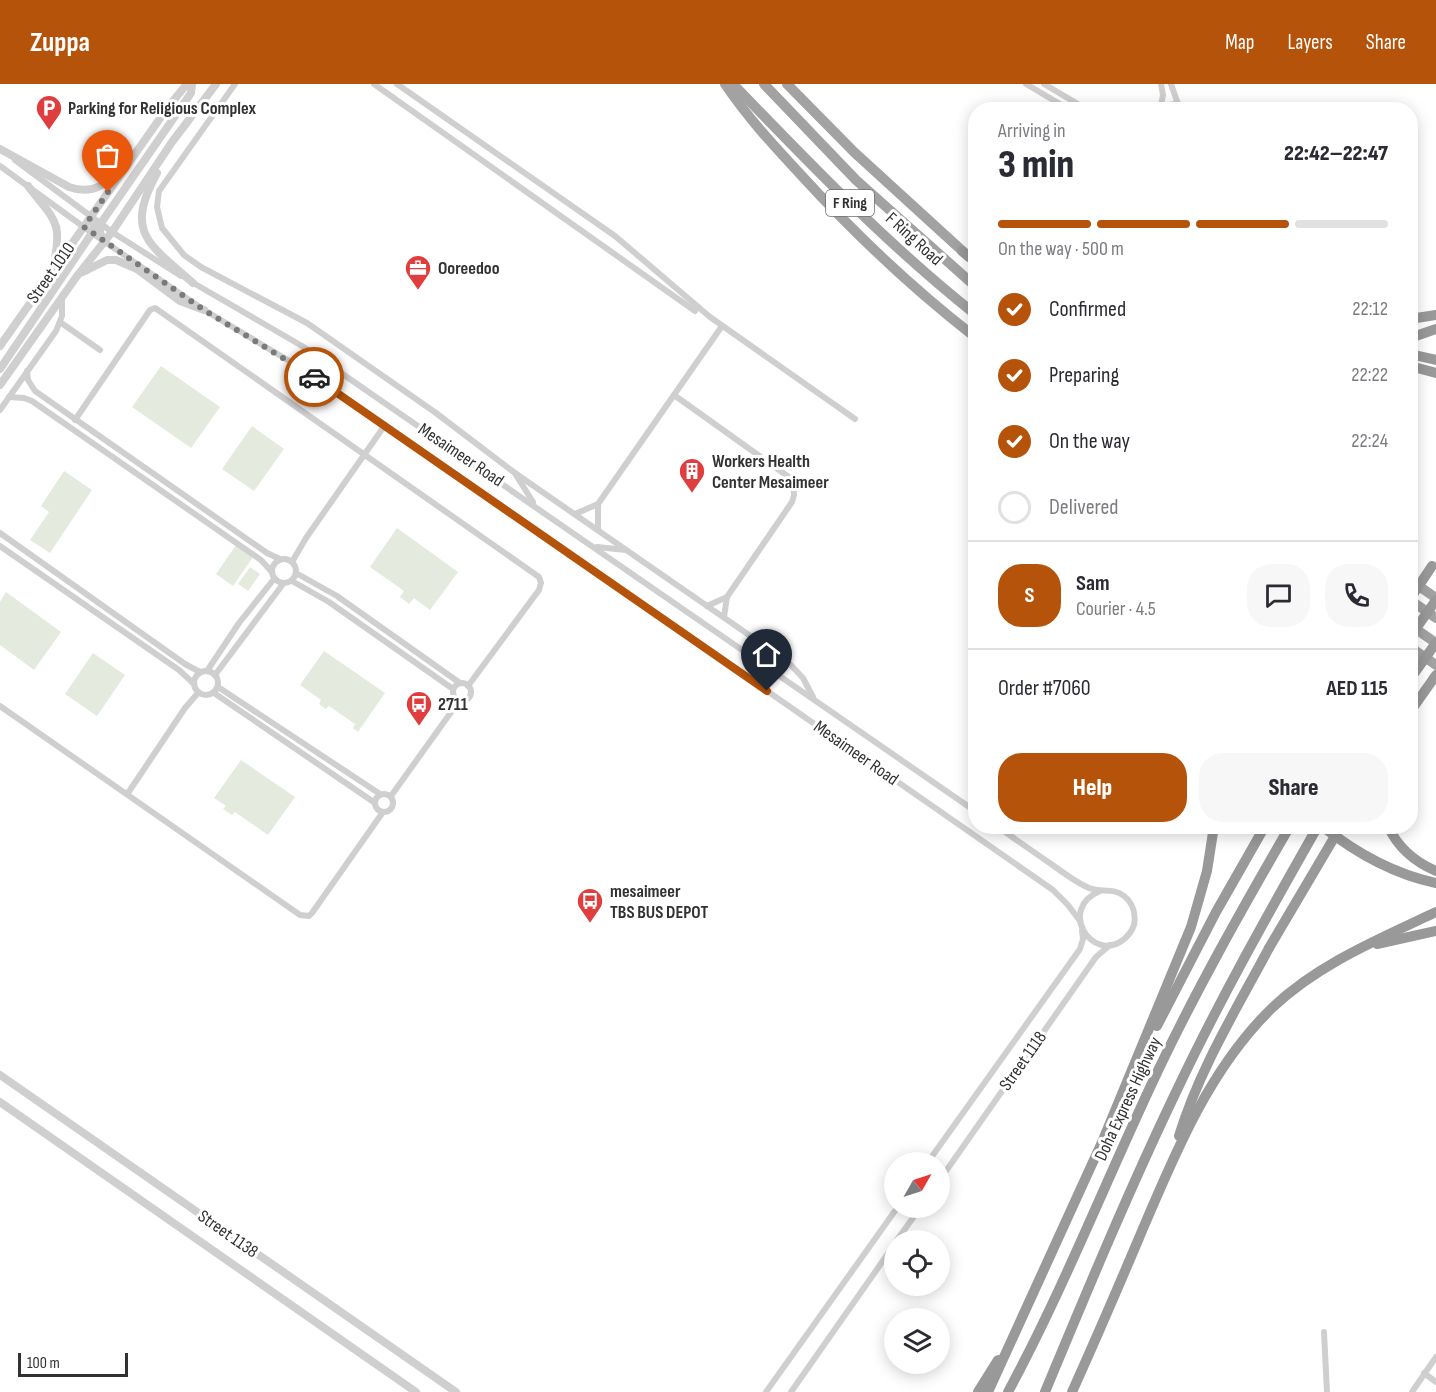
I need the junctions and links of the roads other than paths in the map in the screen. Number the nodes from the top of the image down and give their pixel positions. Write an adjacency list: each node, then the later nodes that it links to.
1 (187, 84): 19 (street, Street 1010)
2 (192, 84): 25 (street)
3 (216, 84): 20 (street, Street 1010)
4 (235, 84): 64 (street)
5 (375, 84): 39 (street)
6 (397, 84): 39 (street)
7 (725, 84): 44 (highway)
8 (733, 84): 36 (highway, F Ring Road / F Ring)
9 (764, 84): 33 (highway, F Ring Road / F Ring)
10 (787, 84): 30 (highway)
11 (1026, 84): 15 (street)
12 (1044, 84): 16 (street)
13 (1161, 84): 17 (street)
14 (1171, 84): 18 (street)
15 (1056, 102)
16 (1074, 102)
17 (1162, 102)
18 (1177, 102)
19 (168, 107): 21 (street); 24 (street, Street 1010)
20 (172, 142): 27 (street, Street 1010); 34 (street)
21 (0, 149): 24 (street, Mesaimeer Road)
22 (0, 166): 23 (street, Mesaimeer Road)
23 (28, 186): 26 (street, Mesaimeer Road); 31 (street)
24 (92, 216): 25 (street, Mesaimeer Road); 26 (street, Street 1010); 28 (street)
25 (101, 223): 27 (street, Mesaimeer Road); 29 (street)
26 (84, 227): 28 (street, Mesaimeer Road); 31 (street, Street 1010)
27 (112, 232): 29 (street, Street 1010); 34 (street, Mesaimeer Road)
28 (92, 233): 29 (street, Mesaimeer Road); 51 (street)
29 (104, 242): 32 (street, Street 1010); 37 (street, Mesaimeer Road)
30 (968, 256)
31 (52, 272): 46 (street, Street 1010)
32 (77, 276): 35 (street, Street 1010); 37 (street)
33 (968, 280)
34 (193, 283): 66 (street, Mesaimeer Road)
35 (62, 298): 41 (street, Street 1010); 54 (street, Street 1010)
36 (968, 308)
37 (204, 310): 62 (street, Mesaimeer Road)
38 (1436, 315): 40 (highway)
39 (710, 317): 42 (street)
40 (1418, 318)
41 (60, 322): 47 (street); 52 (street, Street 1010)
42 (722, 327): 56 (street); 60 (street)
43 (1436, 329): 45 (highway)
44 (968, 332)
45 (1418, 335)
46 (0, 346)
47 (100, 350)
48 (1418, 356): 49 (highway)
49 (1436, 360)
50 (1418, 368): 53 (highway)
51 (0, 369)
52 (27, 371): 55 (street); 57 (street, Street 1010)
53 (1436, 373)
54 (0, 385)
55 (38, 393): 58 (street); 61 (street)
56 (674, 395): 65 (street); 83 (street)
57 (9, 397): 58 (street); 59 (street, Street 1010)
58 (32, 401): 76 (street)
59 (0, 410)
60 (855, 419)
61 (75, 420): 63 (street); 73 (street)
62 (385, 425): 63 (street); 116 (street, Mesaimeer Road)
63 (364, 455): 74 (street); 100 (street)
64 (515, 473): 66 (street); 67 (street)
65 (598, 504): 67 (street); 68 (street)
66 (534, 505): 71 (street, Mesaimeer Road)
67 (575, 514): 68 (street)
68 (598, 530): 72 (street)
69 (0, 533): 95 (street)
70 (0, 546): 98 (street)
71 (595, 547): 72 (street); 105 (street, Mesaimeer Road)
72 (627, 550): 86 (street)
73 (280, 560): 74 (street); 76 (street)
74 (292, 562): 77 (street)
75 (1435, 563): 82 (highway, bridge)
76 (272, 571): 78 (street)
77 (296, 573): 79 (street); 99 (street)
78 (274, 579): 80 (street); 95 (street)
79 (292, 581): 80 (street); 101 (street)
80 (283, 584): 96 (street)
81 (1418, 586): 84 (highway)
82 (1418, 587)
83 (727, 597): 86 (street); 87 (street)
84 (1436, 599): 89 (highway, bridge)
85 (1418, 605): 88 (highway)
86 (707, 606): 87 (street)
87 (724, 617): 105 (street)
88 (1436, 618)
89 (1418, 625)
90 (1418, 631): 91 (highway)
91 (1436, 643): 94 (highway, bridge)
92 (1418, 653): 93 (highway)
93 (1436, 665)
94 (1418, 668)
95 (204, 672): 96 (street); 98 (street)
96 (215, 675): 102 (street)
97 (1436, 675): 104 (highway)
98 (194, 683): 103 (street)
99 (460, 683): 100 (street); 101 (street)
100 (468, 686): 107 (street)
101 (453, 688): 107 (street)
102 (216, 690): 103 (street); 111 (street); 113 (street)
103 (198, 693): 110 (street)
104 (1420, 697): 106 (highway); 108 (highway)
105 (814, 698): 114 (street, Mesaimeer Road)
106 (1418, 700)
107 (459, 701): 112 (street)
108 (1418, 701)
109 (0, 706): 110 (street)
110 (128, 793): 115 (street)
111 (380, 794): 112 (street); 113 (street)
112 (391, 796): 115 (street)
113 (375, 803): 115 (street)
114 (968, 806)
115 (383, 812)
116 (968, 831)
117 (972, 834): 130 (street, Mesaimeer Road)
118 (1009, 834): 128 (street)
119 (1213, 834): 135 (highway)
120 (1260, 834): 135 (highway)
121 (1285, 834): 153 (highway, Doha Express Highway)
122 (1313, 834): 154 (highway)
123 (1332, 834): 127 (highway)
124 (1336, 834): 138 (highway, bridge)
125 (1392, 834): 126 (highway)
126 (1436, 871)
127 (1436, 883)
128 (1100, 891): 130 (street); 132 (street)
129 (1436, 912): 133 (highway)
130 (1081, 925): 132 (street); 137 (street, Street 1118)
131 (1436, 931): 133 (highway)
132 (1110, 945): 139 (street, Street 1118)
133 (1359, 948): 138 (highway)
134 (0, 1075): 148 (street, Street 1138)
135 (1119, 1098): 142 (highway)
136 (0, 1102): 147 (street, Street 1138)
137 (935, 1152)
138 (1173, 1160): 155 (highway)
139 (950, 1165)
140 (890, 1218): 149 (street)
141 (884, 1259): 150 (street)
142 (1015, 1331): 151 (highway); 152 (highway)
143 (1324, 1332): 156 (street)
144 (1436, 1357): 145 (street)
145 (1425, 1373): 146 (street); 157 (street)
146 (1436, 1382)
147 (416, 1392)
148 (456, 1392)
149 (766, 1392)
150 (791, 1392)
151 (978, 1392)
152 (988, 1392)
153 (1008, 1392)
154 (1045, 1392)
155 (1072, 1392)
156 (1327, 1392)
157 (1412, 1392)

